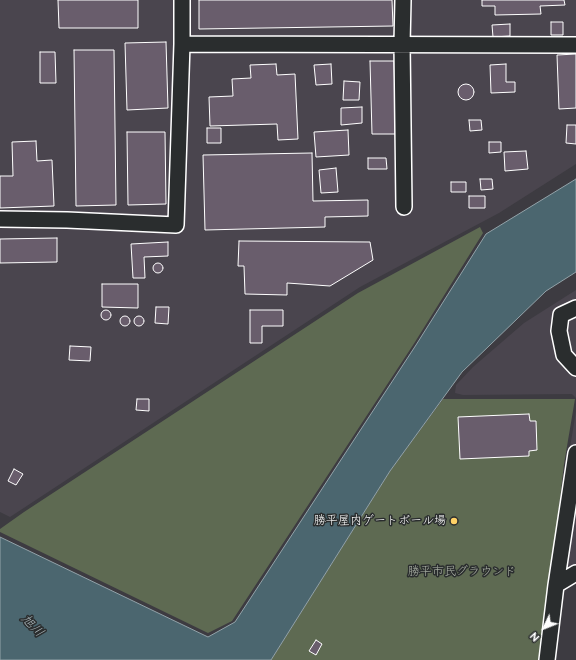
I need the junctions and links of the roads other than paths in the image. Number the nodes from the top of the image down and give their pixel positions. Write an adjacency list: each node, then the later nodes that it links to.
1 (182, 0): 3 (street)
2 (403, 0): 4 (street)
3 (182, 44): 4 (street); 7 (street)
4 (402, 44): 5 (street); 6 (street)
5 (576, 44)
6 (404, 207)
7 (0, 219)
8 (576, 308): 9 (street)
9 (576, 368)
10 (576, 453): 12 (street)
11 (576, 573): 12 (street)
12 (556, 585): 13 (street)
13 (547, 660)

